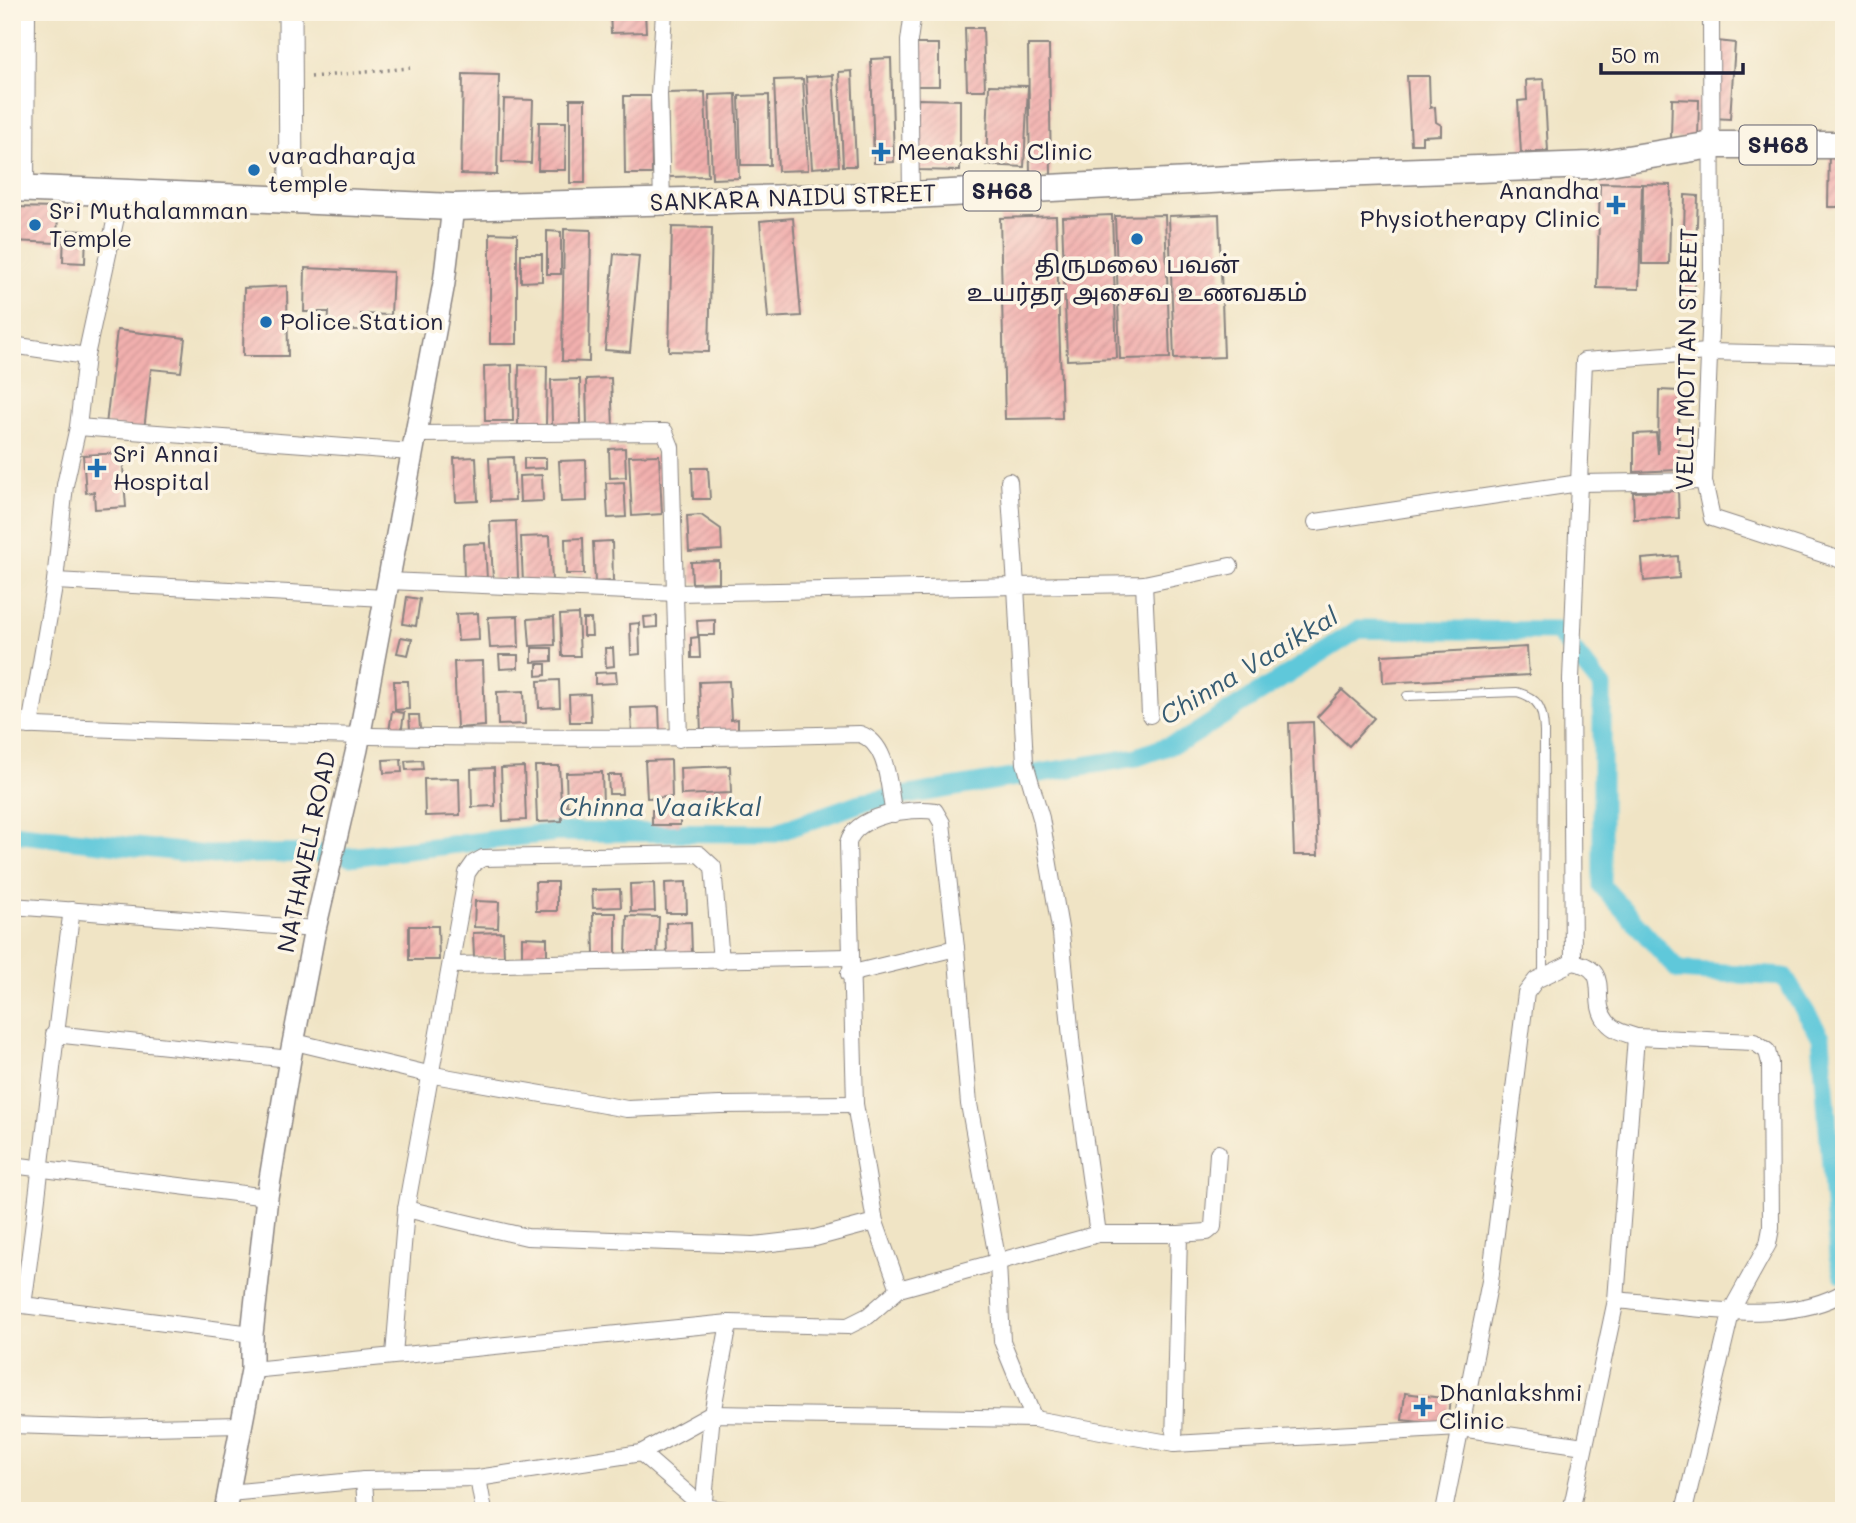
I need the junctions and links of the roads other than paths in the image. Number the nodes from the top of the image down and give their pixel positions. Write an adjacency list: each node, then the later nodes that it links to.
1 (27, 12): 8 (street)
2 (290, 12): 11 (main road)
3 (664, 12): 12 (street)
4 (913, 12): 10 (street)
5 (1711, 12): 6 (street, VELLI MOTTAN STREET)
6 (1712, 145): 7 (main road, SH68); 10 (main road, SANKARA NAIDU STREET / SH68); 15 (street, VELLI MOTTAN STREET)
7 (1844, 145)
8 (19, 188): 9 (main road, SH68)
9 (121, 194): 11 (main road, SH68); 17 (street)
10 (911, 195): 12 (main road, SANKARA NAIDU STREET / SH68)
11 (291, 201): 13 (main road, SANKARA NAIDU STREET / SH68)
12 (662, 202): 13 (main road, SANKARA NAIDU STREET / SH68)
13 (453, 207): 19 (street, NATHAVELI ROAD)
14 (12, 345): 17 (street)
15 (1708, 352): 16 (street); 21 (street, VELLI MOTTAN STREET); 22 (street)
16 (1844, 355)
17 (86, 356): 18 (street)
18 (78, 427): 19 (street); 26 (street)
19 (413, 443): 29 (street, NATHAVELI ROAD); 30 (street)
20 (1009, 481): 28 (street)
21 (1704, 481): 22 (street); 24 (street, VELLI MOTTAN STREET)
22 (1579, 483): 23 (street); 43 (street)
23 (1316, 522)
24 (1844, 561)
25 (1230, 566): 27 (street)
26 (55, 581): 29 (street); 34 (street)
27 (1144, 584): 28 (street); 32 (street)
28 (1016, 586): 30 (street); 58 (street)
29 (386, 590): 30 (street); 35 (street, NATHAVELI ROAD)
30 (677, 593): 36 (street)
31 (1407, 696): 46 (lane)
32 (1150, 715)
33 (12, 725): 34 (street)
34 (30, 726): 35 (street)
35 (358, 736): 36 (street); 40 (street, NATHAVELI ROAD)
36 (679, 739): 37 (street)
37 (893, 809): 41 (street); 45 (street)
38 (12, 906): 39 (street)
39 (72, 909): 40 (street); 47 (street)
40 (315, 929): 49 (street, NATHAVELI ROAD)
41 (956, 948): 45 (street); 60 (street)
42 (721, 961): 44 (street); 44 (street); 45 (street)
43 (1573, 962): 46 (street); 48 (street)
44 (452, 965): 50 (street)
45 (849, 965): 51 (street)
46 (1543, 976): 73 (street)
47 (54, 1034): 49 (street); 54 (street)
48 (1636, 1037): 63 (street); 64 (street)
49 (292, 1050): 50 (street); 55 (street, NATHAVELI ROAD)
50 (428, 1074): 51 (street); 56 (street)
51 (855, 1104): 57 (street)
52 (1218, 1153): 59 (street)
53 (12, 1165): 54 (street)
54 (43, 1167): 55 (street); 66 (street)
55 (267, 1198): 66 (street, NATHAVELI ROAD)
56 (406, 1209): 57 (street); 67 (street)
57 (876, 1222): 61 (street)
58 (1098, 1234): 59 (street); 60 (street)
59 (1179, 1234): 74 (street)
60 (998, 1264): 61 (street); 70 (street)
61 (899, 1289): 65 (street)
62 (1844, 1292): 64 (street)
63 (1616, 1300): 64 (street); 75 (street)
64 (1732, 1310): 86 (street)
65 (729, 1323): 67 (street); 69 (street)
66 (252, 1334): 68 (street, NATHAVELI ROAD)
67 (394, 1355): 68 (street)
68 (252, 1370): 72 (street, NATHAVELI ROAD)
69 (712, 1414): 70 (street); 76 (street); 80 (street)
70 (1034, 1419): 74 (street)
71 (12, 1425): 72 (street)
72 (241, 1425): 79 (street, NATHAVELI ROAD)
73 (1460, 1429): 74 (street); 75 (street); 84 (street)
74 (1174, 1444)
75 (1584, 1446): 85 (street)
76 (641, 1453): 77 (street); 80 (street)
77 (478, 1478): 78 (street); 82 (street)
78 (363, 1480): 79 (street); 81 (street)
79 (227, 1502)
80 (703, 1509): 83 (street)
81 (366, 1511)
82 (484, 1511)
83 (734, 1511)
84 (1444, 1511)
85 (1571, 1511)
86 (1684, 1511)

